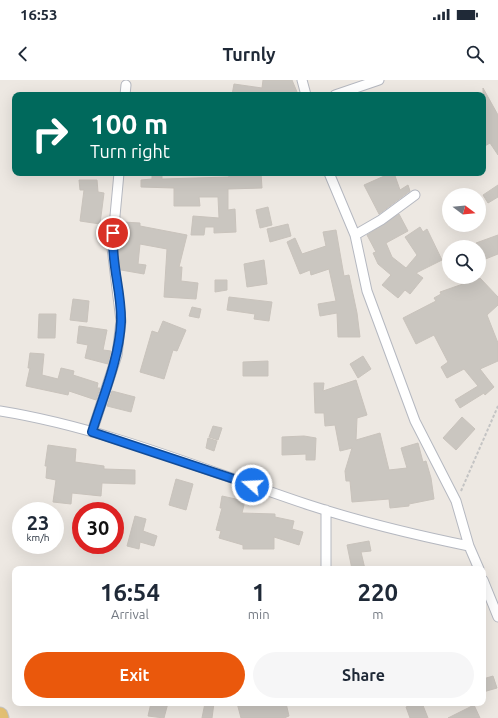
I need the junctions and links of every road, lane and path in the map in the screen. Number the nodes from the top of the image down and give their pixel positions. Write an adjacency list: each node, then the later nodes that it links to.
1 (302, 80): 5 (street)
2 (378, 80): 6 (street)
3 (126, 85): 4 (street)
4 (125, 92)
5 (305, 92)
6 (344, 92)
7 (119, 176): 13 (street)
8 (329, 176): 10 (street)
9 (414, 194): 10 (street)
10 (355, 235): 14 (street)
11 (498, 406): 14 (path)
12 (0, 411): 13 (street)
13 (92, 432): 15 (street)
14 (456, 501): 16 (street)
15 (326, 510): 16 (street); 17 (street)
16 (469, 546): 18 (street)
17 (326, 566)
18 (477, 566)
19 (486, 587): 20 (street)
20 (498, 617)

